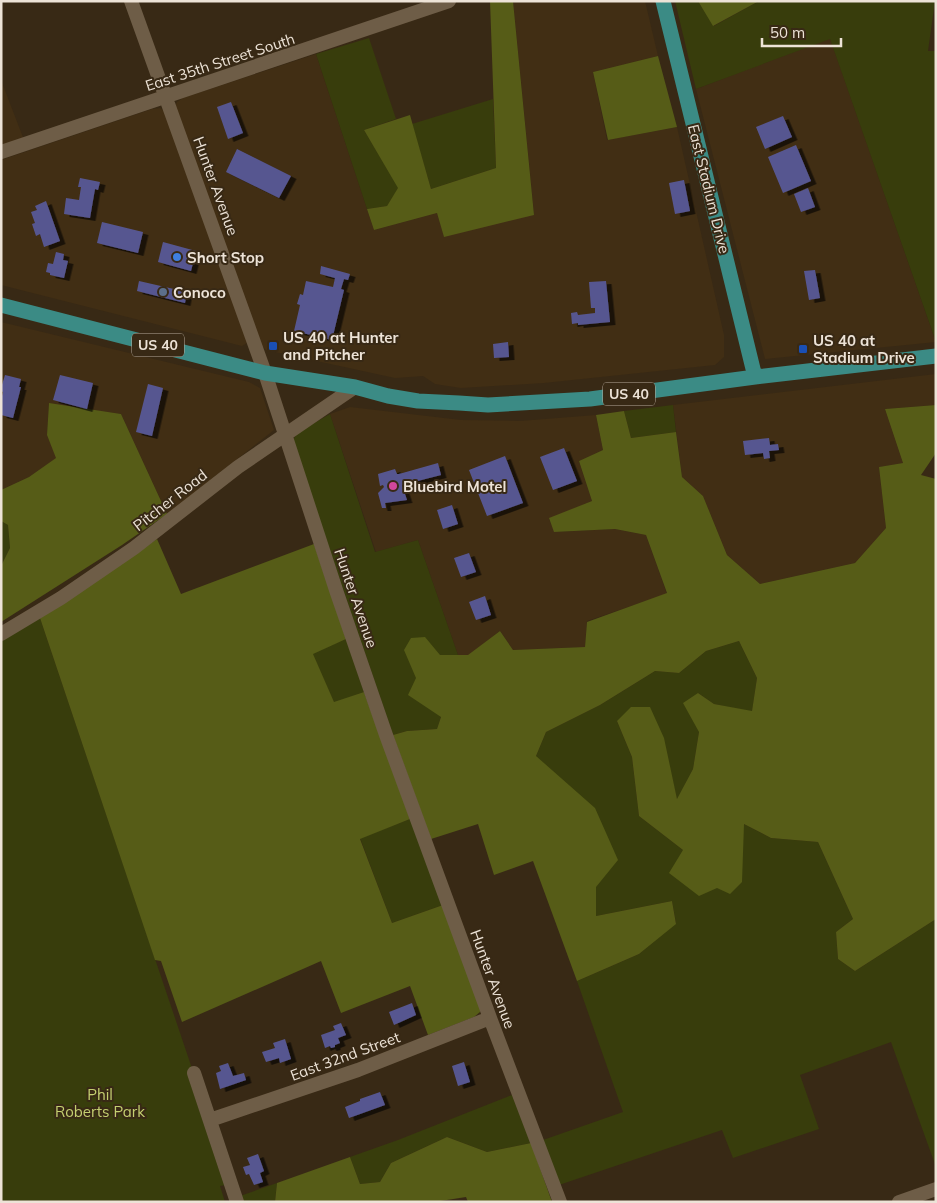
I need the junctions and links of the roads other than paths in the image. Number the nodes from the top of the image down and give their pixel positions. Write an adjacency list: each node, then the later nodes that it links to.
1 (131, 1): 4 (street, Hunter Avenue)
2 (449, 1): 4 (street, East 35th Street South)
3 (663, 1): 9 (main road, East Stadium Drive)
4 (166, 97): 5 (street, East 35th Street South); 8 (street, Hunter Avenue)
5 (1, 152)
6 (1, 305): 8 (main road, US 40)
7 (936, 356): 9 (main road, US 40)
8 (265, 373): 10 (main road, US 40); 11 (street, Hunter Avenue)
9 (755, 377): 10 (main road, US 40)
10 (355, 387): 11 (street, Pitcher Road)
11 (285, 436): 12 (street, Pitcher Road); 13 (street, Hunter Avenue)
12 (1, 634)
13 (490, 1018): 15 (street, East 32nd Street); 18 (street, Hunter Avenue)
14 (194, 1074): 15 (street)
15 (210, 1120): 17 (street)
16 (936, 1190): 19 (street)
17 (237, 1202)
18 (560, 1202)
19 (899, 1202)

